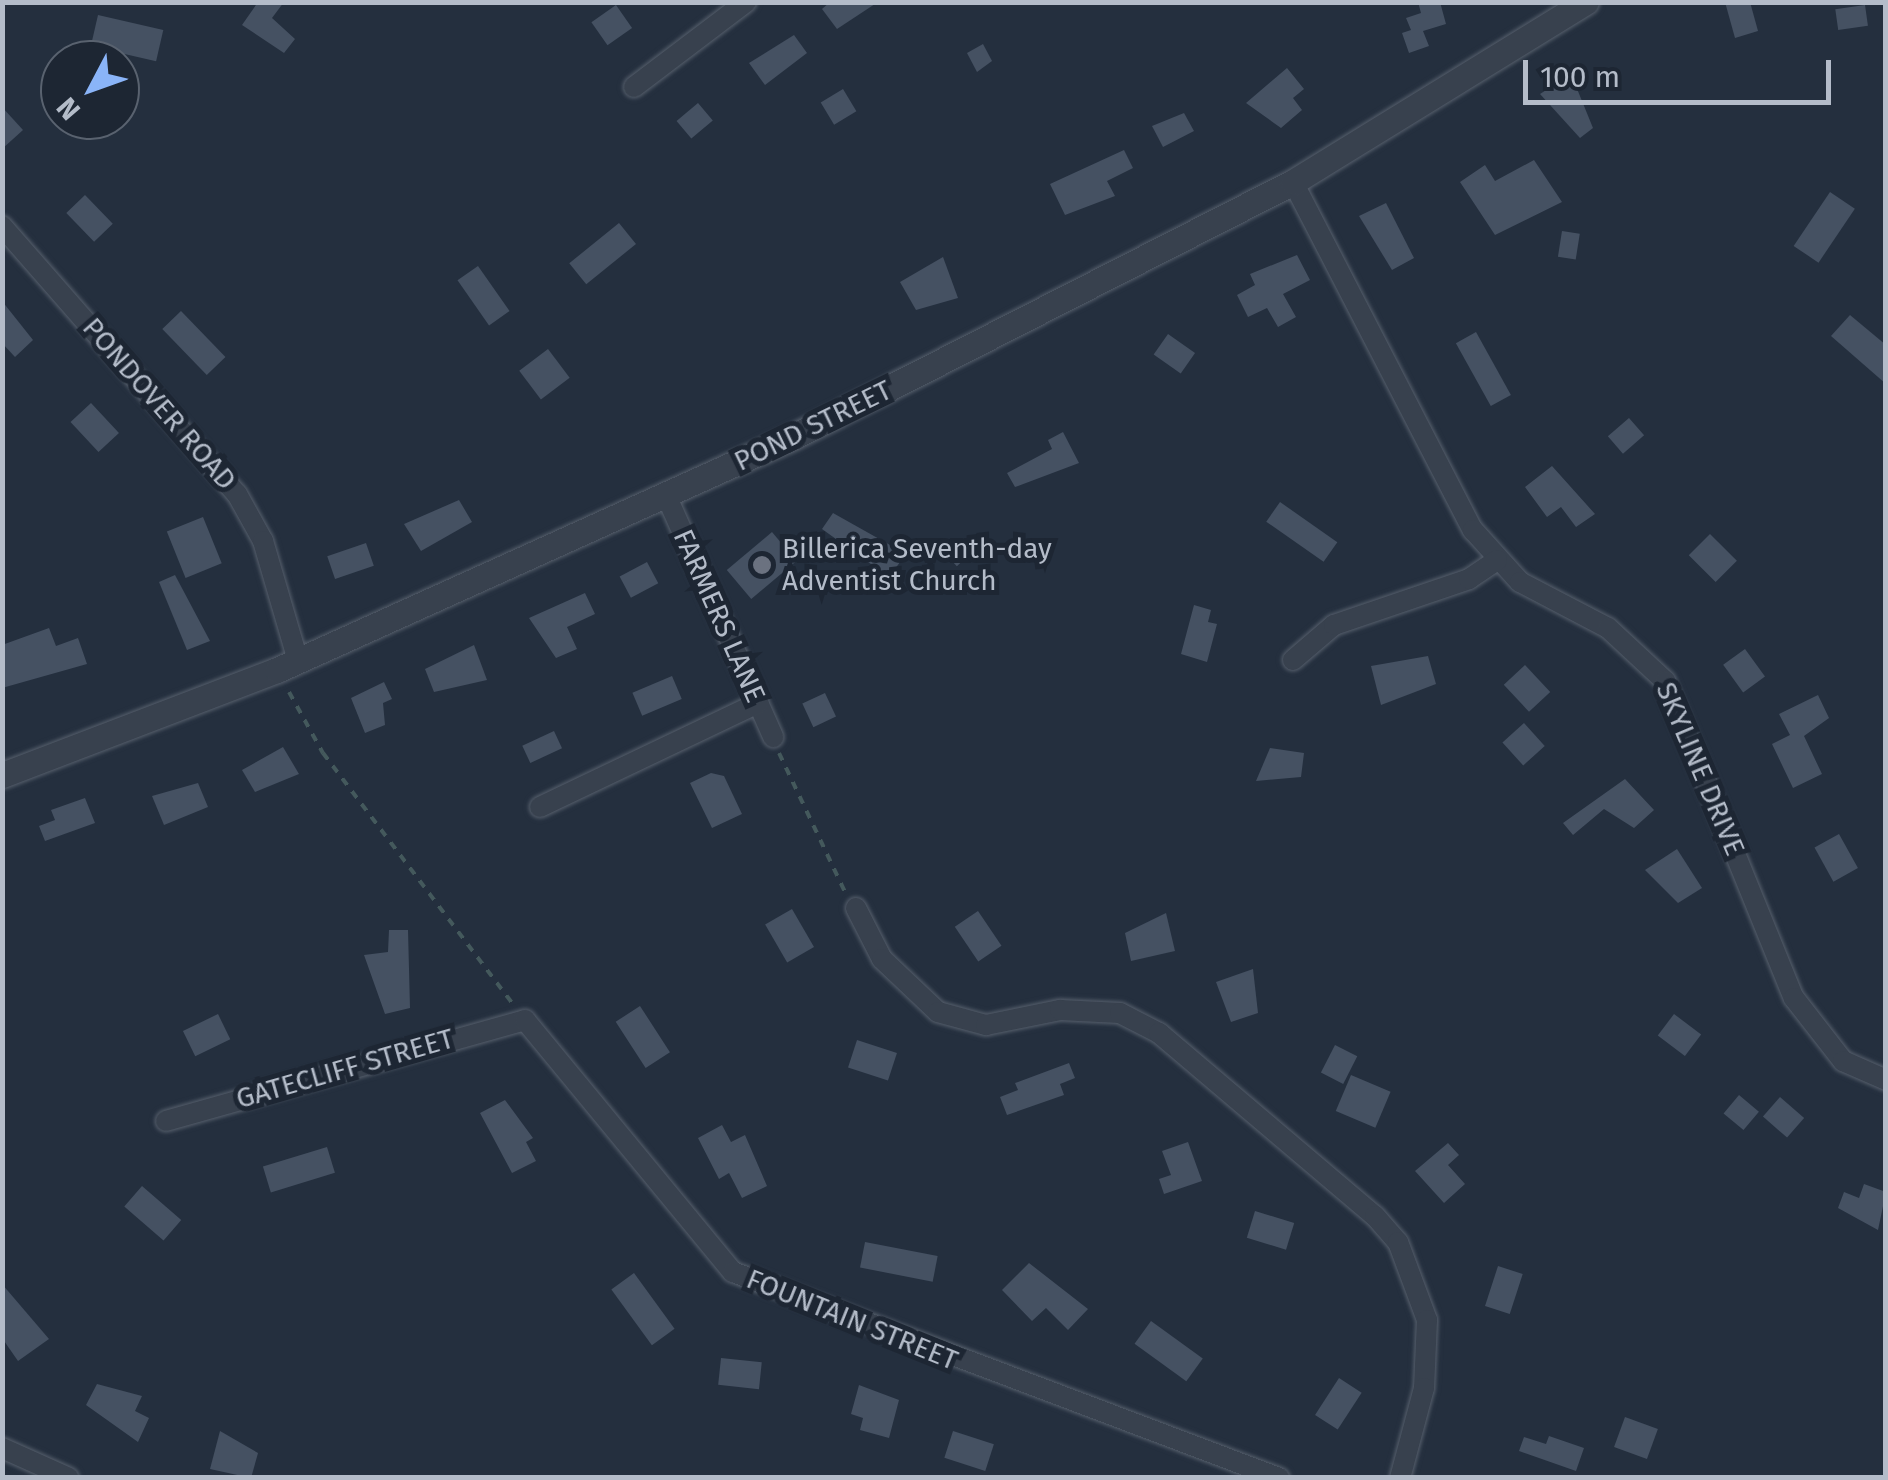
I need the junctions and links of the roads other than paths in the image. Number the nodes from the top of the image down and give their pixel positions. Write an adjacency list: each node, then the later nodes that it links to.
1 (746, 2): 3 (street)
2 (1586, 2): 4 (street, POND STREET)
3 (634, 87)
4 (1292, 182): 6 (street, POND STREET); 7 (street, SKYLINE DRIVE)
5 (2, 226): 9 (street, PONDOVER ROAD)
6 (666, 495): 9 (street, POND STREET); 10 (street, FARMERS LANE)
7 (1498, 560): 8 (street); 16 (street, SKYLINE DRIVE)
8 (1293, 660)
9 (287, 666): 12 (street, POND STREET)
10 (758, 703): 11 (street, FARMERS LANE); 13 (street)
11 (772, 737)
12 (2, 775)
13 (540, 807)
14 (856, 908): 21 (street)
15 (524, 1020): 17 (street, GATECLIFF STREET); 20 (street, FOUNTAIN STREET)
16 (1886, 1080)
17 (166, 1121)
18 (2, 1448): 19 (street)
19 (69, 1478)
20 (1279, 1478)
21 (1400, 1478)

